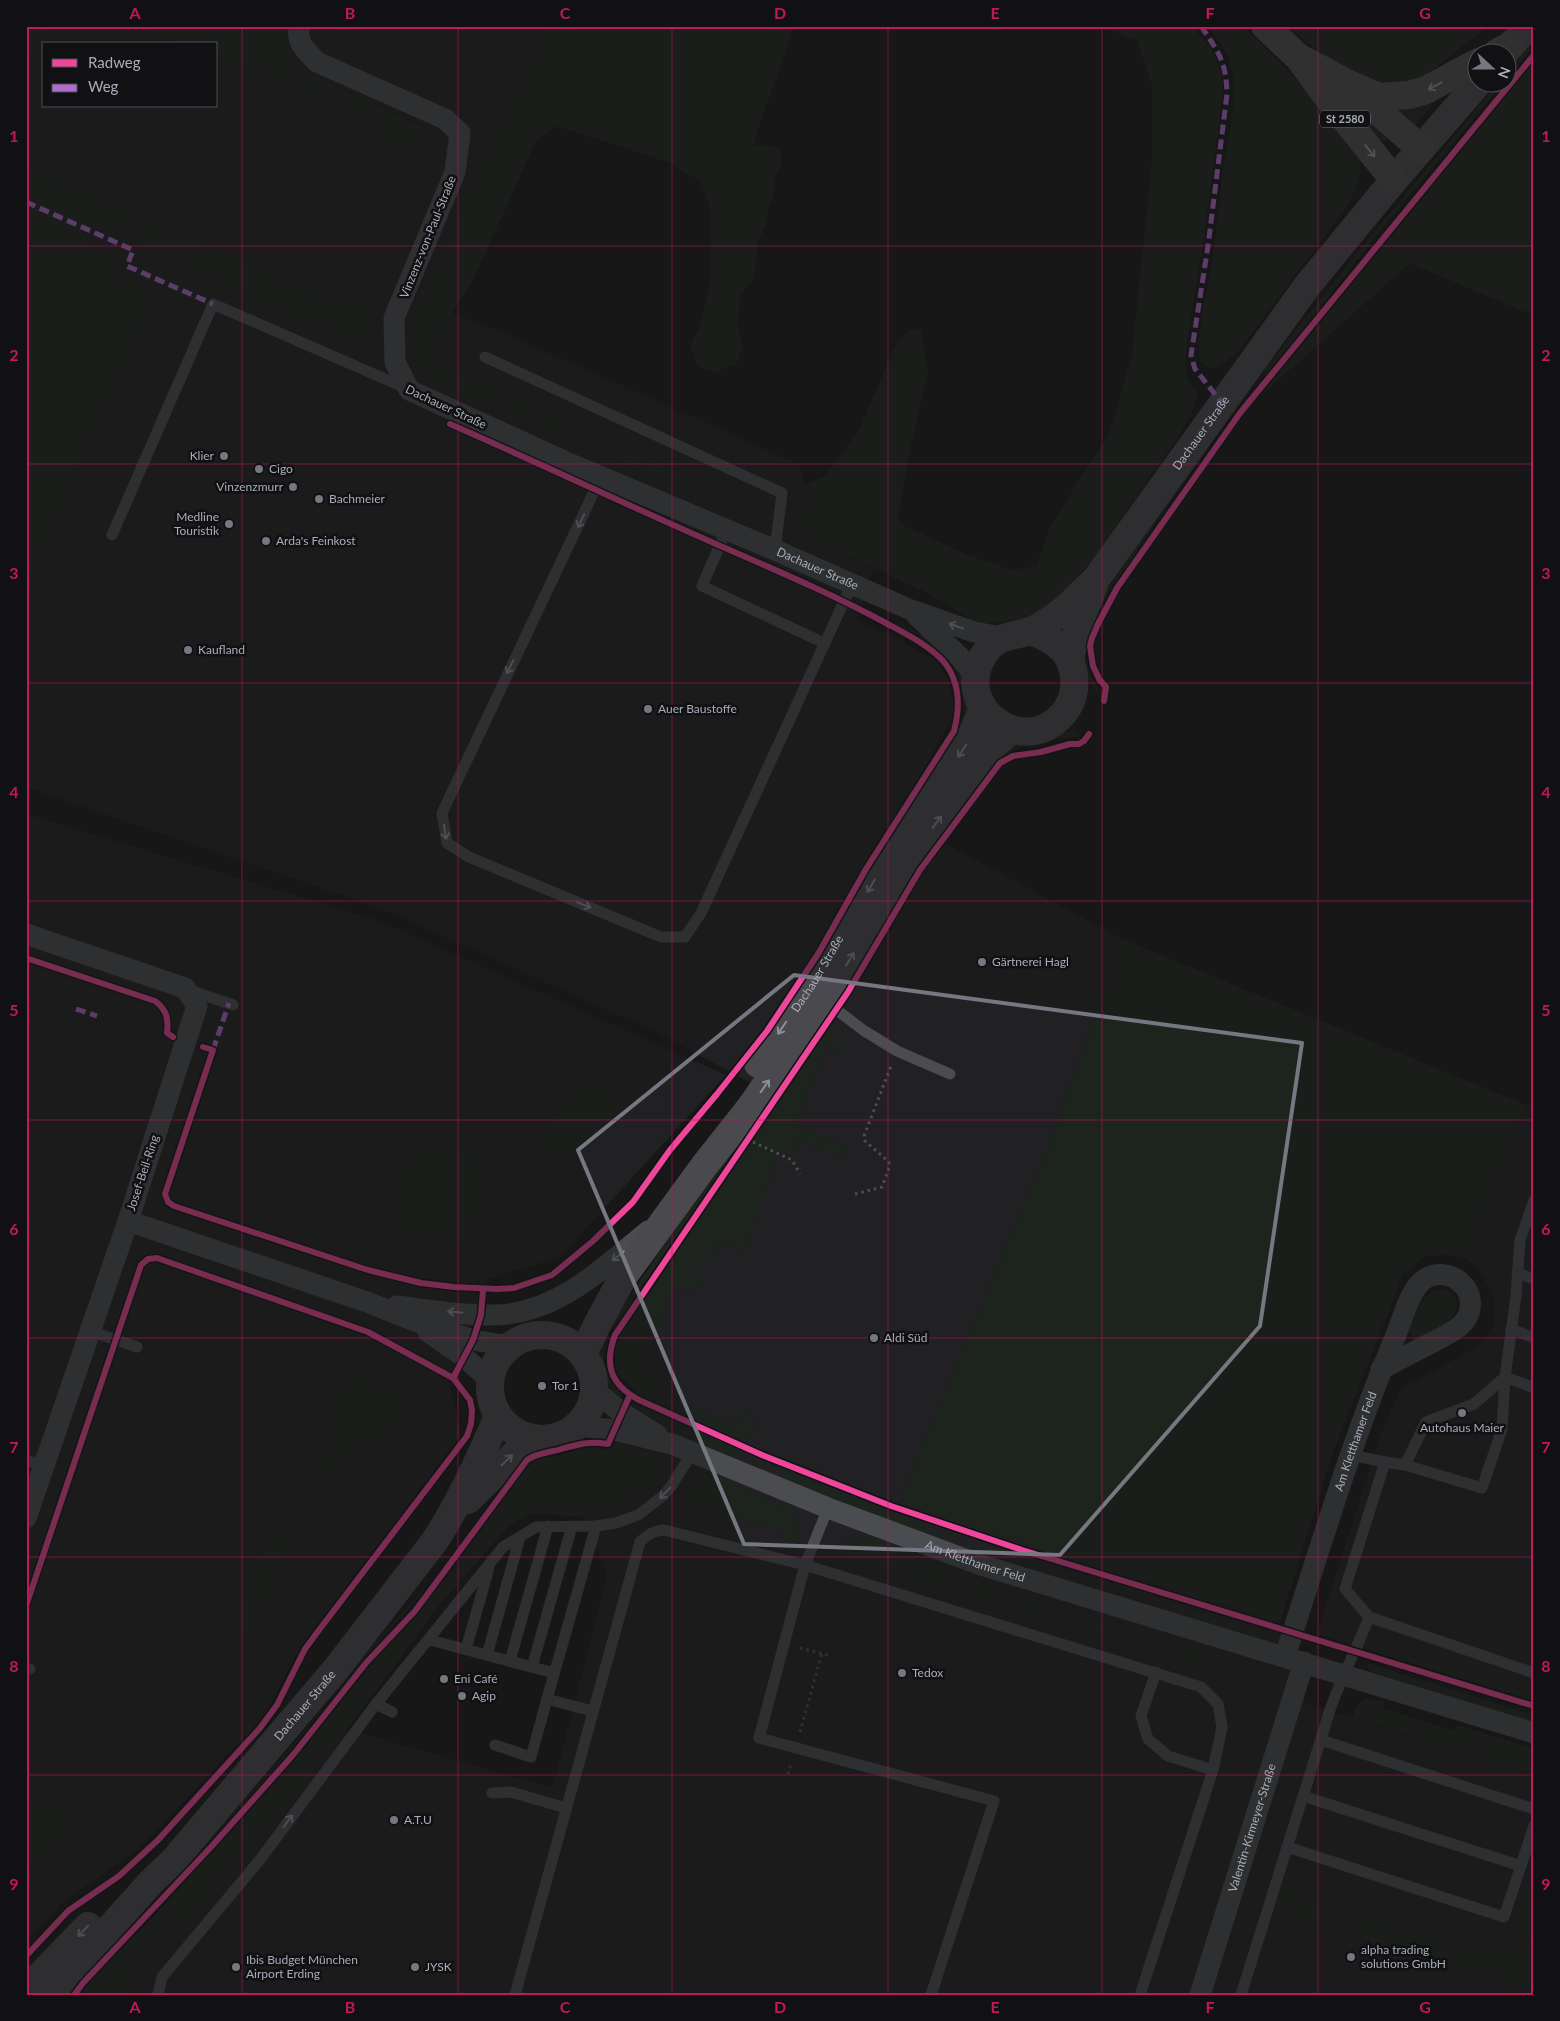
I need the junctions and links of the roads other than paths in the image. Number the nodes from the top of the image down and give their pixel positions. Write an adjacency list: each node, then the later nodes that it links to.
1 (300, 26): 12 (street, Vinzenz-von-Paul-Straße)
2 (1265, 26): 5 (highway, St 2580)
3 (1528, 26): 4 (street)
4 (1512, 42)
5 (1298, 56): 7 (highway, St 2580); 10 (highway, St 2580, one-way to 10)
6 (1468, 67): 7 (highway, St 2580, one-way to 7)
7 (1347, 84): 9 (highway, St 2580)
8 (1470, 92): 9 (street, Dachauer Straße)
9 (1422, 149): 10 (street, Dachauer Straße)
10 (1394, 180): 17 (street, Dachauer Straße)
11 (484, 357): 16 (lane)
12 (409, 390): 13 (street, Dachauer Straße); 15 (lane, Dachauer Straße)
13 (601, 476): 14 (street, Dachauer Straße); 22 (lane, one-way to 22)
14 (727, 529): 16 (street, Dachauer Straße); 22 (lane)
15 (112, 535)
16 (775, 550): 18 (street, Dachauer Straße)
17 (1096, 579): 20 (street, Dachauer Straße); 23 (street, Dachauer Straße)
18 (852, 584): 19 (street, Dachauer Straße); 22 (lane)
19 (911, 610): 21 (street, Dachauer Straße, one-way to 19); 24 (street, Dachauer Straße)
20 (1029, 632): 21 (street, Dachauer Straße); 23 (street)
21 (1001, 637): 24 (street, Dachauer Straße)
22 (824, 643)
23 (1070, 659): 26 (street, Dachauer Straße)
24 (976, 678): 25 (street, Dachauer Straße)
25 (983, 708): 26 (street); 29 (street, Dachauer Straße, one-way to 29)
26 (1011, 730): 29 (street, Dachauer Straße, one-way to 26)
27 (26, 934): 28 (street)
28 (185, 988): 30 (lane); 35 (street, Josef-Beil-Ring)
29 (817, 994): 31 (lane); 33 (street, Dachauer Straße)
30 (233, 1005)
31 (950, 1074)
32 (1534, 1200): 34 (lane)
33 (670, 1214): 37 (street, Dachauer Straße); 39 (street, one-way to 39)
34 (1531, 1216): 36 (lane)
35 (128, 1222): 39 (street); 42 (street, Josef-Beil-Ring)
36 (1517, 1273): 38 (lane); 41 (lane)
37 (623, 1277): 43 (street, Dachauer Straße); 47 (street, Dachauer Straße)
38 (1534, 1279)
39 (367, 1302): 40 (street)
40 (412, 1320): 45 (street); 50 (street)
41 (1511, 1329): 44 (lane); 49 (lane)
42 (90, 1331): 46 (lane); 60 (street, Josef-Beil-Ring)
43 (558, 1336): 45 (street); 47 (street)
44 (1534, 1338)
45 (509, 1346): 50 (street)
46 (137, 1347)
47 (583, 1354): 52 (street)
48 (1381, 1369): 48 (street, Am Kletthamer Feld); 58 (street, Am Kletthamer Feld)
49 (1505, 1377): 51 (lane); 61 (lane); 61 (lane)
50 (490, 1380): 53 (street)
51 (1534, 1388)
52 (595, 1391): 54 (street); 56 (street, Am Kletthamer Feld)
53 (498, 1416): 55 (street); 65 (street, Dachauer Straße)
54 (579, 1426): 55 (street); 56 (street, Am Kletthamer Feld)
55 (530, 1438): 65 (street, Dachauer Straße, one-way to 55)
56 (672, 1444): 57 (street, Am Kletthamer Feld)
57 (692, 1453): 62 (street, Am Kletthamer Feld); 63 (lane, one-way to 63)
58 (1351, 1455): 59 (lane); 77 (street, Am Kletthamer Feld)
59 (1385, 1462): 61 (lane); 73 (lane)
60 (35, 1463): 64 (street, Josef-Beil-Ring)
61 (1405, 1465)
62 (828, 1508): 72 (lane); 77 (street, Am Kletthamer Feld)
63 (638, 1515): 68 (lane); 69 (lane)
64 (26, 1518)
65 (448, 1520): 99 (street, Dachauer Straße)
66 (548, 1526): 67 (lane); 70 (lane); 78 (lane)
67 (572, 1526): 68 (lane); 79 (lane)
68 (596, 1526): 81 (lane)
69 (647, 1535): 72 (lane); 86 (lane)
70 (520, 1536): 71 (lane); 76 (lane)
71 (491, 1562): 74 (lane); 75 (lane)
72 (805, 1566): 80 (lane); 105 (lane)
73 (1370, 1617): 82 (lane); 83 (lane)
74 (430, 1640): 75 (lane); 85 (lane)
75 (466, 1649): 76 (lane)
76 (486, 1655): 78 (lane)
77 (1294, 1659): 82 (street, Am Kletthamer Feld); 107 (street, Valentin-Kirmeyer-Straße)
78 (510, 1661): 79 (lane)
79 (532, 1667): 81 (lane)
80 (1156, 1672): 91 (lane); 91 (lane)
81 (554, 1673): 84 (lane)
82 (1343, 1674): 88 (street, Am Kletthamer Feld); 89 (lane)
83 (1534, 1674)
84 (547, 1699): 86 (lane); 90 (lane)
85 (376, 1704): 87 (lane); 103 (lane, one-way to 85)
86 (592, 1711): 94 (lane)
87 (392, 1712)
88 (1534, 1733)
89 (1321, 1740): 93 (lane); 95 (lane)
90 (495, 1745)
91 (1213, 1770): 106 (lane)
92 (492, 1793): 94 (lane)
93 (1303, 1796): 97 (lane); 98 (lane)
94 (566, 1808): 104 (lane)
95 (1534, 1809)
96 (1534, 1826): 98 (lane)
97 (1287, 1847): 98 (lane); 108 (lane)
98 (1521, 1866)
99 (151, 1882): 100 (street, Dachauer Straße, one-way to 100); 101 (street, Dachauer Straße); 102 (street)
100 (26, 1990)
101 (50, 1995)
102 (56, 1995)
103 (158, 1995)
104 (515, 1995)
105 (931, 1995)
106 (1140, 1995)
107 (1200, 1995)
108 (1241, 1995)

